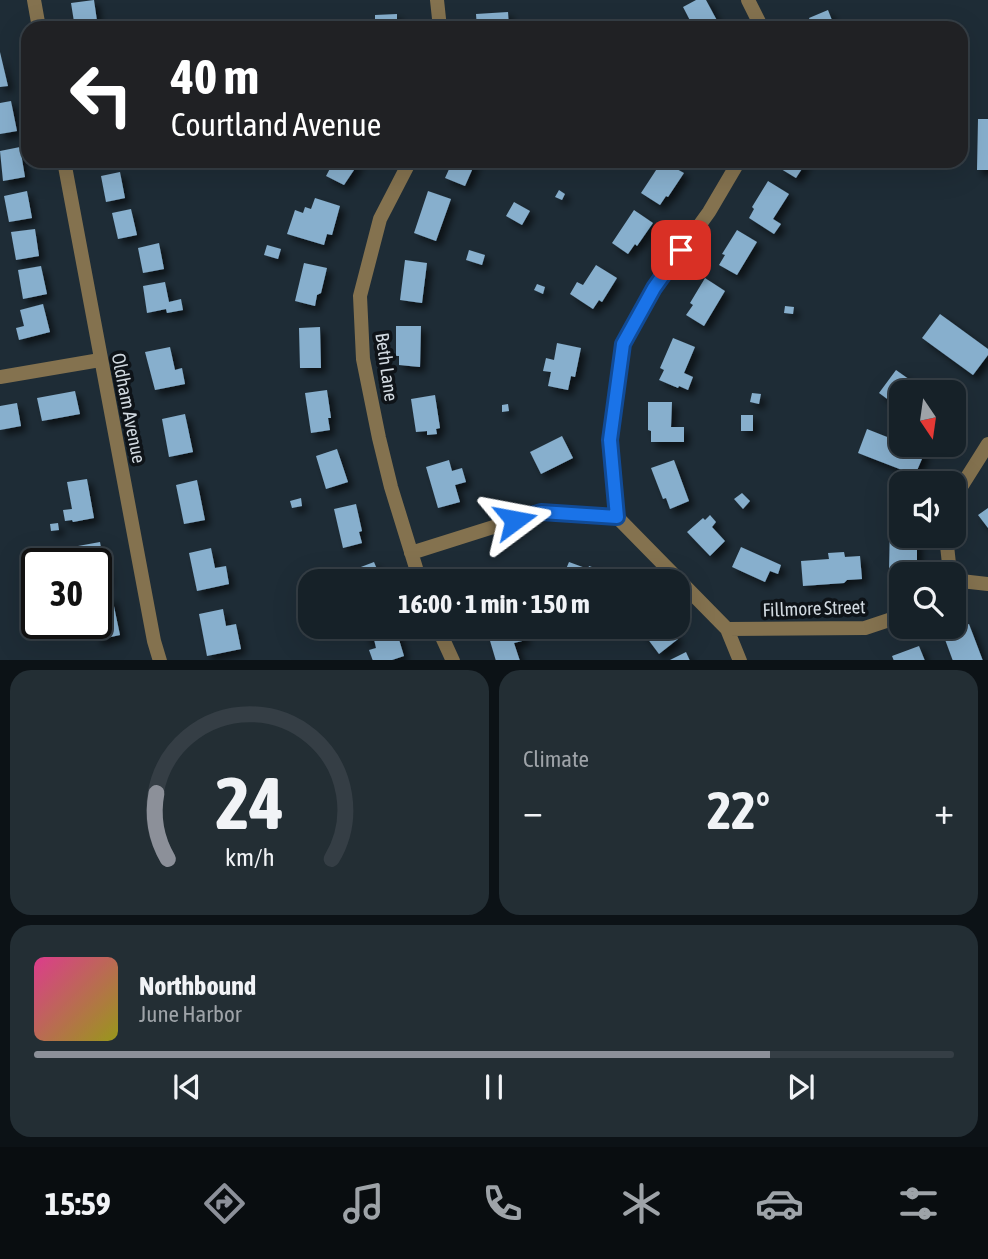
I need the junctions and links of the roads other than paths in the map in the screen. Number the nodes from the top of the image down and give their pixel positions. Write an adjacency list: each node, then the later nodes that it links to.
1 (34, 0): 4 (street)
2 (437, 0): 5 (street)
3 (748, 0): 6 (street)
4 (38, 21)
5 (439, 21)
6 (758, 21)
7 (65, 168): 10 (street, Oldham Avenue)
8 (406, 168): 15 (street, Beth Lane)
9 (735, 168): 14 (street)
10 (100, 360): 11 (street); 22 (street, Oldham Avenue)
11 (0, 377)
12 (988, 444): 13 (street)
13 (966, 479)
14 (617, 517): 15 (street); 20 (street)
15 (411, 553): 16 (street, Beth Lane)
16 (416, 569)
17 (966, 584): 18 (street)
18 (988, 584)
19 (889, 620): 20 (street, Fillmore Street)
20 (727, 629): 24 (street)
21 (443, 639): 23 (street)
22 (160, 660)
23 (453, 660)
24 (740, 660)

